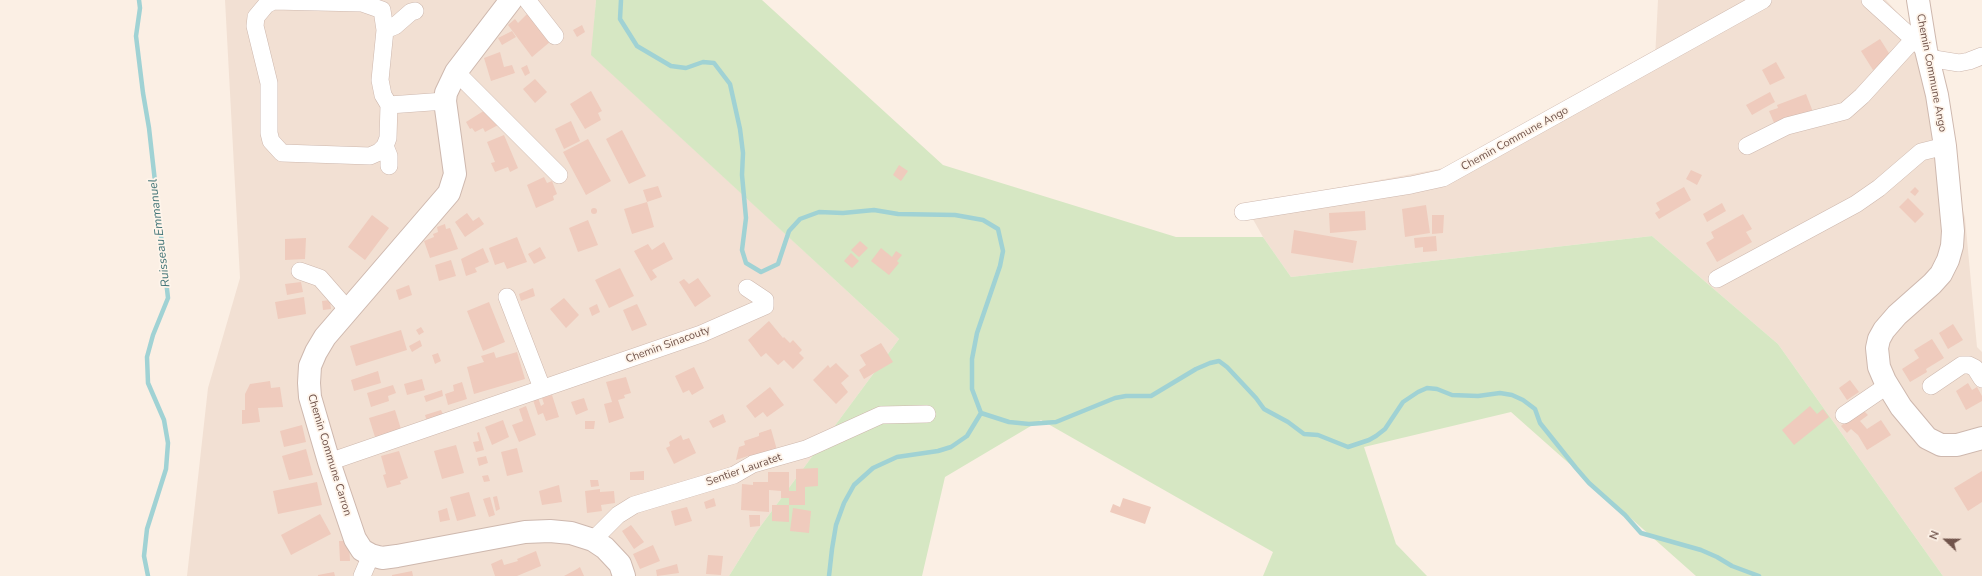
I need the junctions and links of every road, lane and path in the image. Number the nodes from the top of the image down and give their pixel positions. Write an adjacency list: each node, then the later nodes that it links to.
1 (511, 0): 12 (street, Chemin Commune Carron)
2 (527, 0): 9 (street)
3 (1763, 0): 20 (street, Chemin Commune Ango)
4 (1870, 0): 10 (street)
5 (1918, 0): 10 (street, Chemin Commune Ango)
6 (382, 5): 8 (street); 15 (street)
7 (415, 11): 8 (street)
8 (385, 30): 14 (street)
9 (555, 36)
10 (1922, 49): 11 (street); 16 (street, Chemin Commune Ango); 17 (street, Chemin Commune Ango)
11 (1982, 56)
12 (456, 72): 13 (street, Chemin Commune Carron); 19 (street)
13 (445, 101): 14 (street); 25 (street, Chemin Commune Carron)
14 (389, 105): 15 (street)
15 (385, 146): 18 (street)
16 (1747, 146)
17 (1945, 146): 22 (street, Chemin Commune Ango); 27 (street, Chemin Commune Ango)
18 (389, 166)
19 (559, 175)
20 (1243, 212)
21 (300, 271): 25 (street)
22 (1717, 280)
23 (747, 288): 29 (street, Chemin Sinacouty)
24 (507, 297): 29 (street)
25 (348, 310): 33 (street, Chemin Commune Carron)
26 (1982, 379): 28 (street)
27 (1888, 385): 31 (street); 32 (street, Chemin Commune Ango)
28 (1930, 386)
29 (542, 388): 33 (street, Chemin Sinacouty)
30 (927, 414): 34 (street, Sentier Lauratet)
31 (1844, 415)
32 (1982, 438)
33 (329, 462): 35 (street, Chemin Commune Carron)
34 (593, 540): 35 (street); 37 (street)
35 (371, 555): 36 (street)
36 (362, 576)
37 (624, 576)

